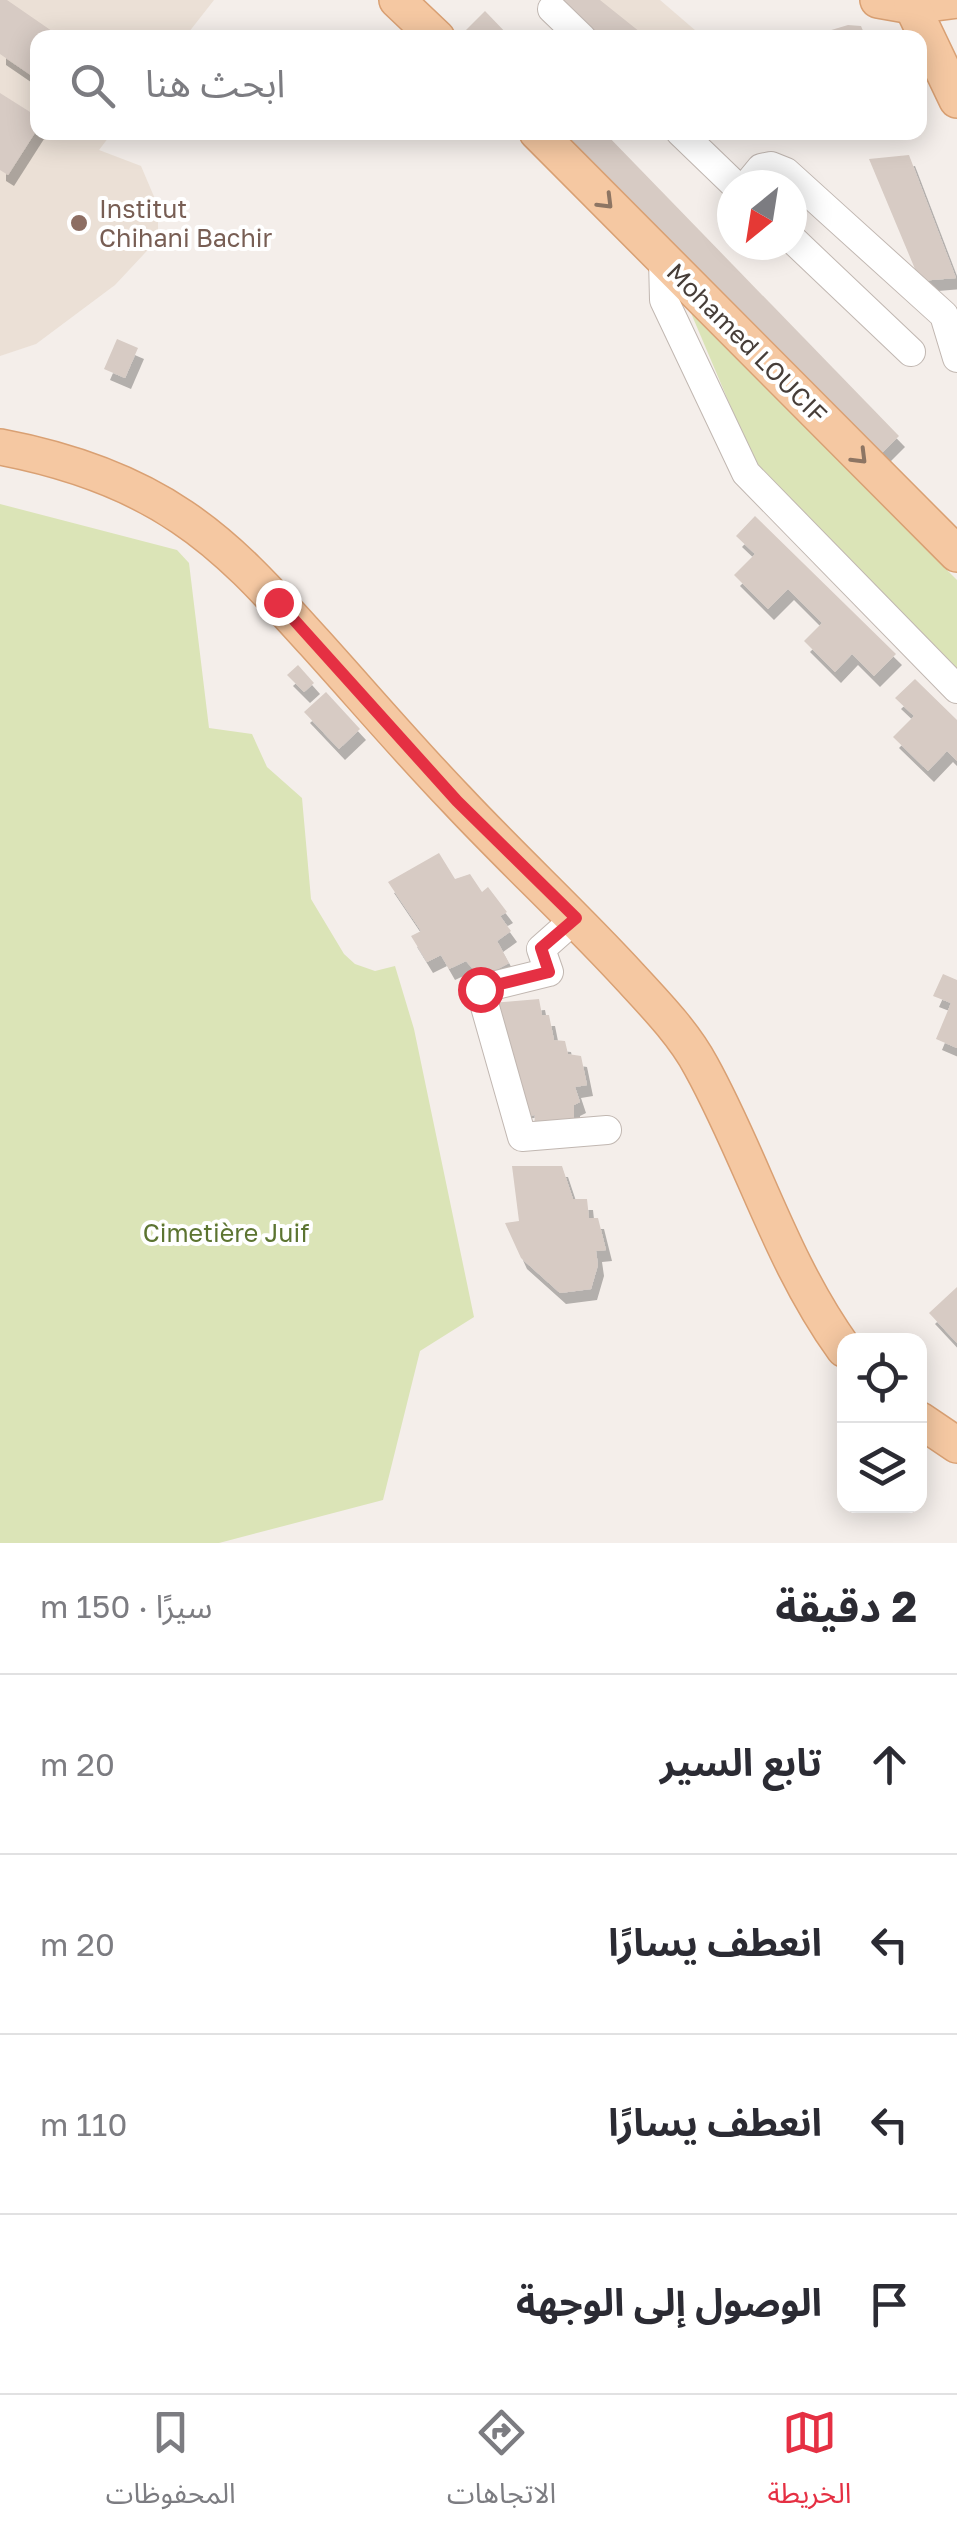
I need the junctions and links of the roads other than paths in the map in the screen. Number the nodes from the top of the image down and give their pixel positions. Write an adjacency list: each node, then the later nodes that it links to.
1 (397, 0): 5 (main road)
2 (957, 0): 3 (main road)
3 (895, 3): 7 (main road)
4 (552, 9): 6 (street)
5 (429, 30)
6 (574, 30)
7 (912, 30)
8 (927, 53): 9 (main road)
9 (957, 100)
10 (545, 140): 15 (main road, Mohamed LOUCIF, one-way to 15)
11 (688, 140): 12 (street)
12 (719, 170)
13 (807, 190): 16 (street)
14 (807, 254): 17 (street)
15 (663, 259): 20 (main road, Mohamed LOUCIF, one-way to 20); 21 (street)
16 (951, 315): 18 (street)
17 (911, 352)
18 (957, 358)
19 (0, 447): 22 (main road)
20 (957, 554)
21 (957, 690)
22 (576, 918): 23 (street); 24 (main road)
23 (607, 1130)
24 (837, 1338)
25 (925, 1423): 26 (main road)
26 (957, 1444)

